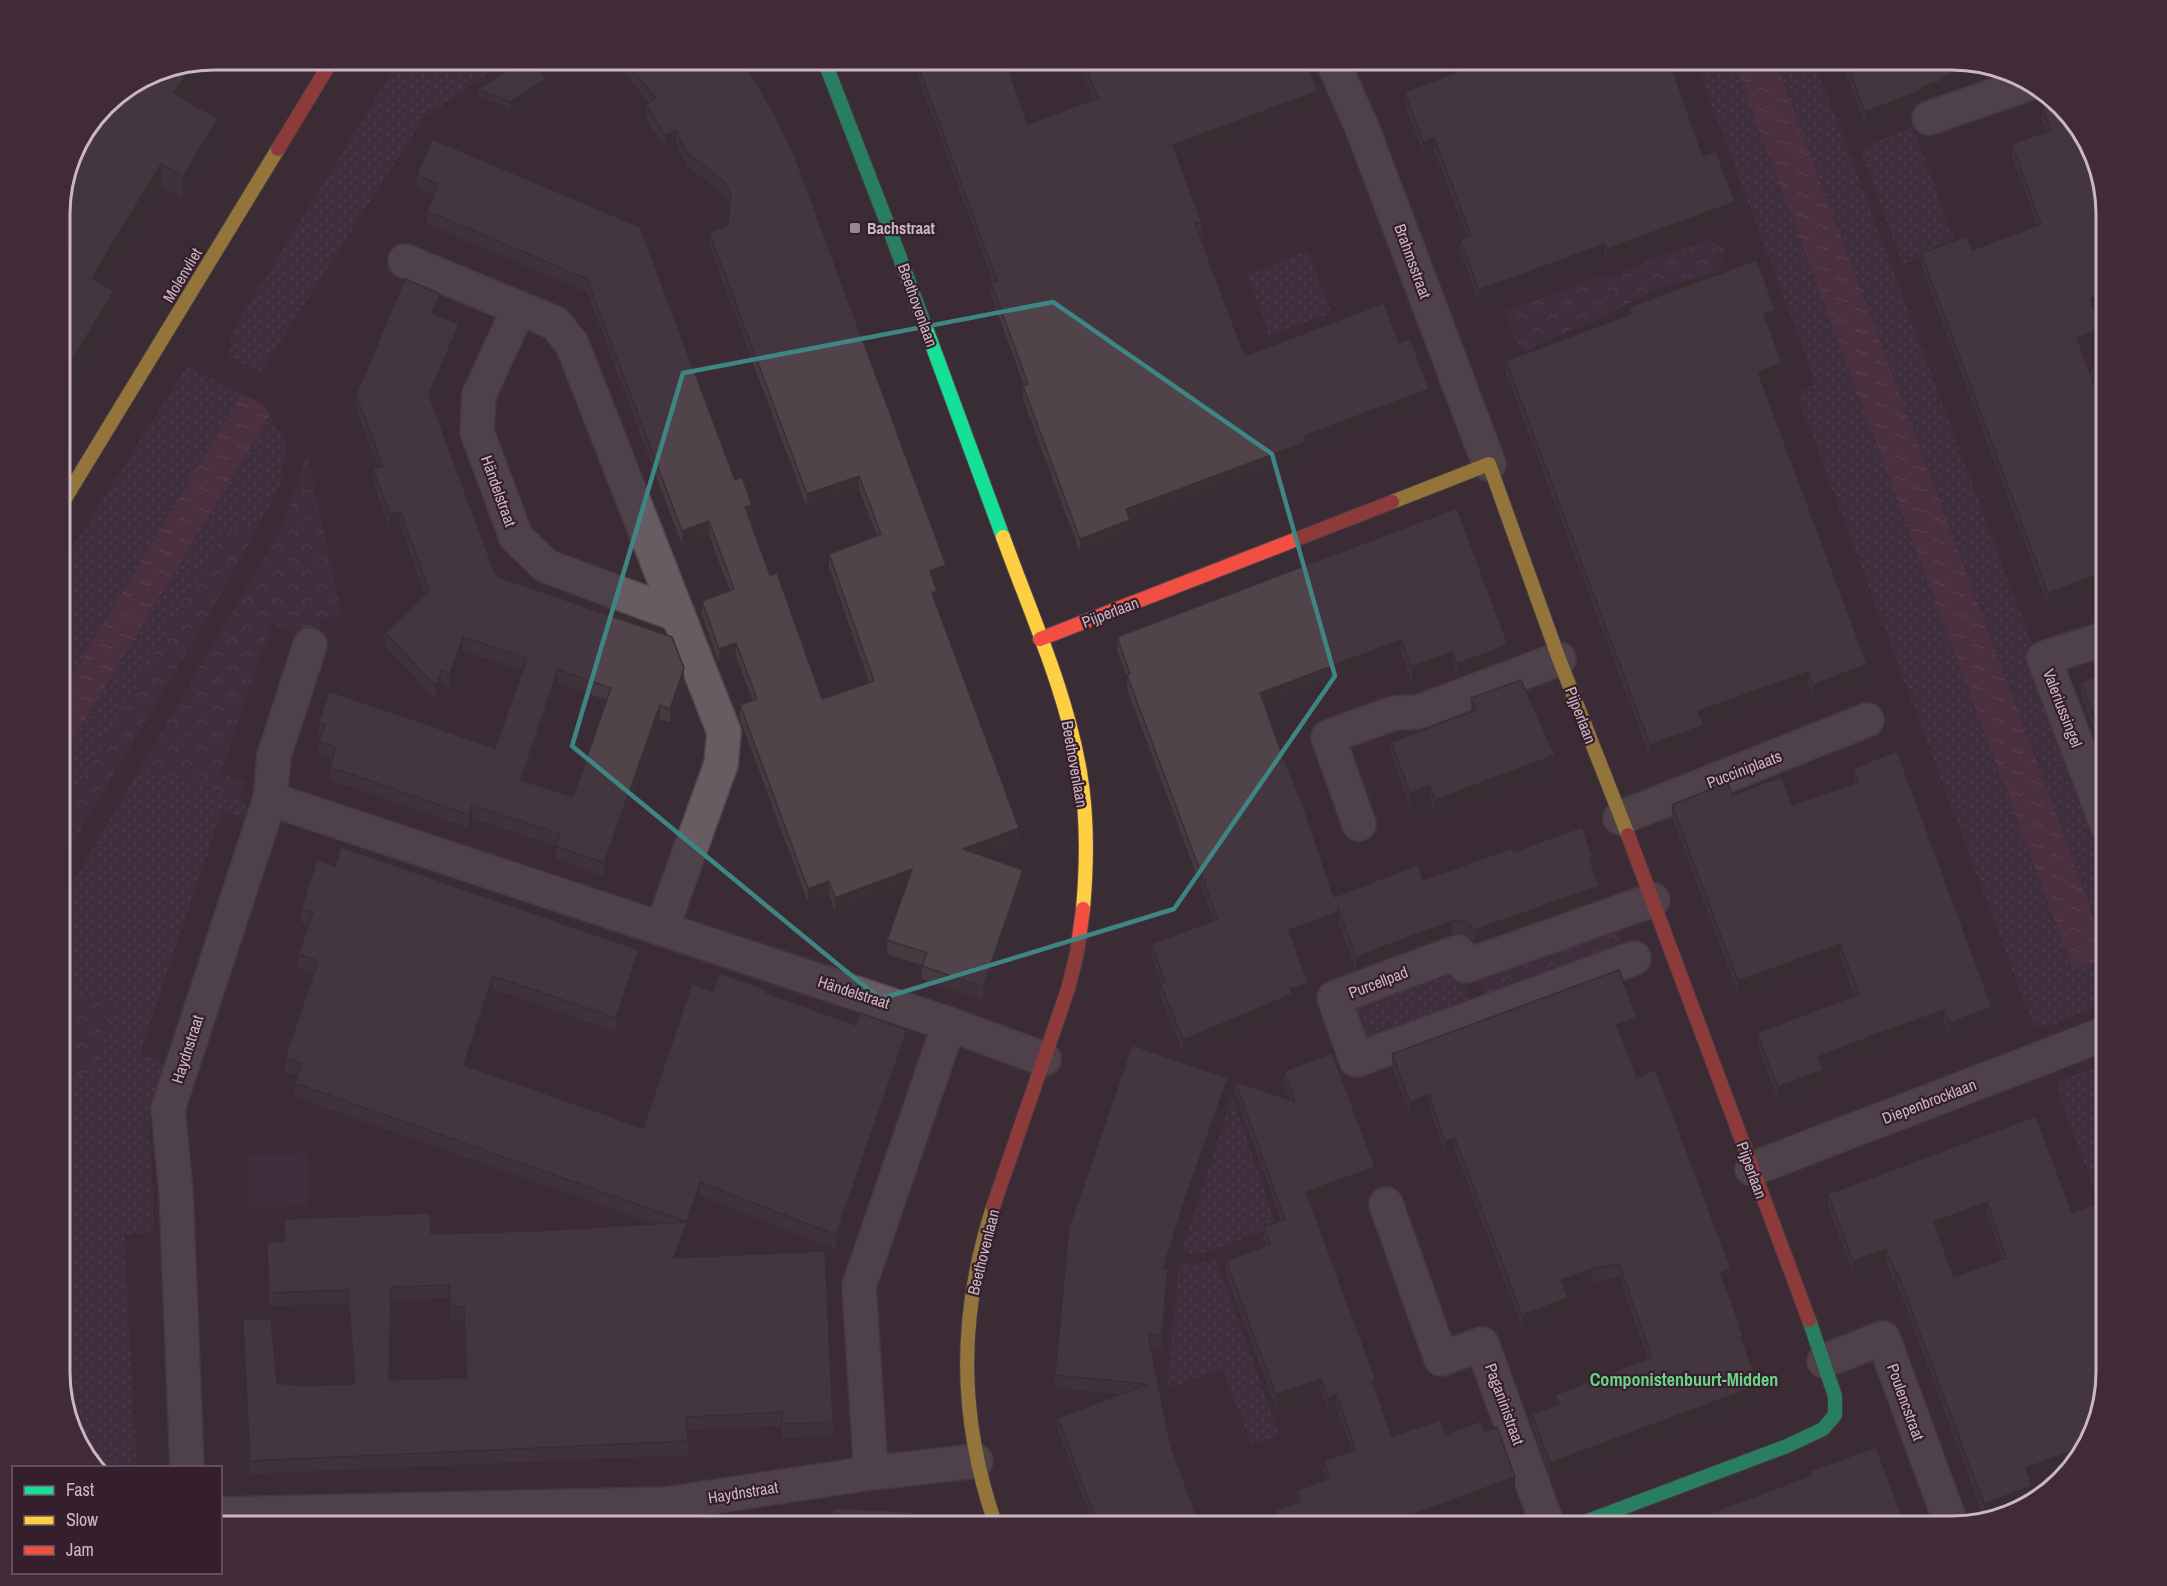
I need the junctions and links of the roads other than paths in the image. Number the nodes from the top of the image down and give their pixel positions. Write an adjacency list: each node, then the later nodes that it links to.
1 (1337, 70): 8 (street, Brahmsstraat)
2 (325, 71): 9 (street, Molenvliet)
3 (828, 71): 11 (street, Beethovenlaan)
4 (2019, 87): 5 (street)
5 (1929, 118)
6 (405, 261): 7 (street)
7 (519, 308): 10 (street); 10 (street, Händelstraat)
8 (1489, 464): 11 (street, Pijperlaan); 14 (street, Pijperlaan)
9 (71, 489)
10 (678, 615): 21 (street)
11 (1040, 639): 27 (street, Beethovenlaan)
12 (2096, 641): 16 (street, Valeriussingel)
13 (310, 645): 17 (street, Haydnstraat)
14 (1559, 659): 18 (street, Pijperlaan); 19 (street)
15 (1867, 720): 18 (street, Pucciniplaats)
16 (2096, 796)
17 (270, 799): 21 (street, Händelstraat); 32 (street, Haydnstraat)
18 (1620, 818): 20 (street, Pijperlaan)
19 (1359, 825)
20 (1653, 900): 23 (street); 28 (street, Pijperlaan)
21 (662, 928): 25 (street, Händelstraat)
22 (1634, 958): 24 (street, Purcellpad)
23 (1467, 966): 24 (street); 24 (street, Purcellpad)
24 (1484, 1013)
25 (950, 1024): 27 (street, Händelstraat); 33 (street)
26 (2096, 1037): 28 (street, Diepenbrocklaan)
27 (1044, 1059): 31 (street, Beethovenlaan)
28 (1752, 1169): 30 (street, Pijperlaan)
29 (1386, 1204): 37 (street, Paganinistraat)
30 (1824, 1361): 38 (street, Pijperlaan); 39 (street, Poulencstraat)
31 (976, 1461): 33 (street, Haydnstraat); 36 (street, Beethovenlaan)
32 (187, 1466)
33 (871, 1473): 35 (street, Haydnstraat)
34 (222, 1514): 35 (street, Haydnstraat)
35 (663, 1515)
36 (993, 1516)
37 (1544, 1516)
38 (1601, 1516)
39 (1948, 1516)

